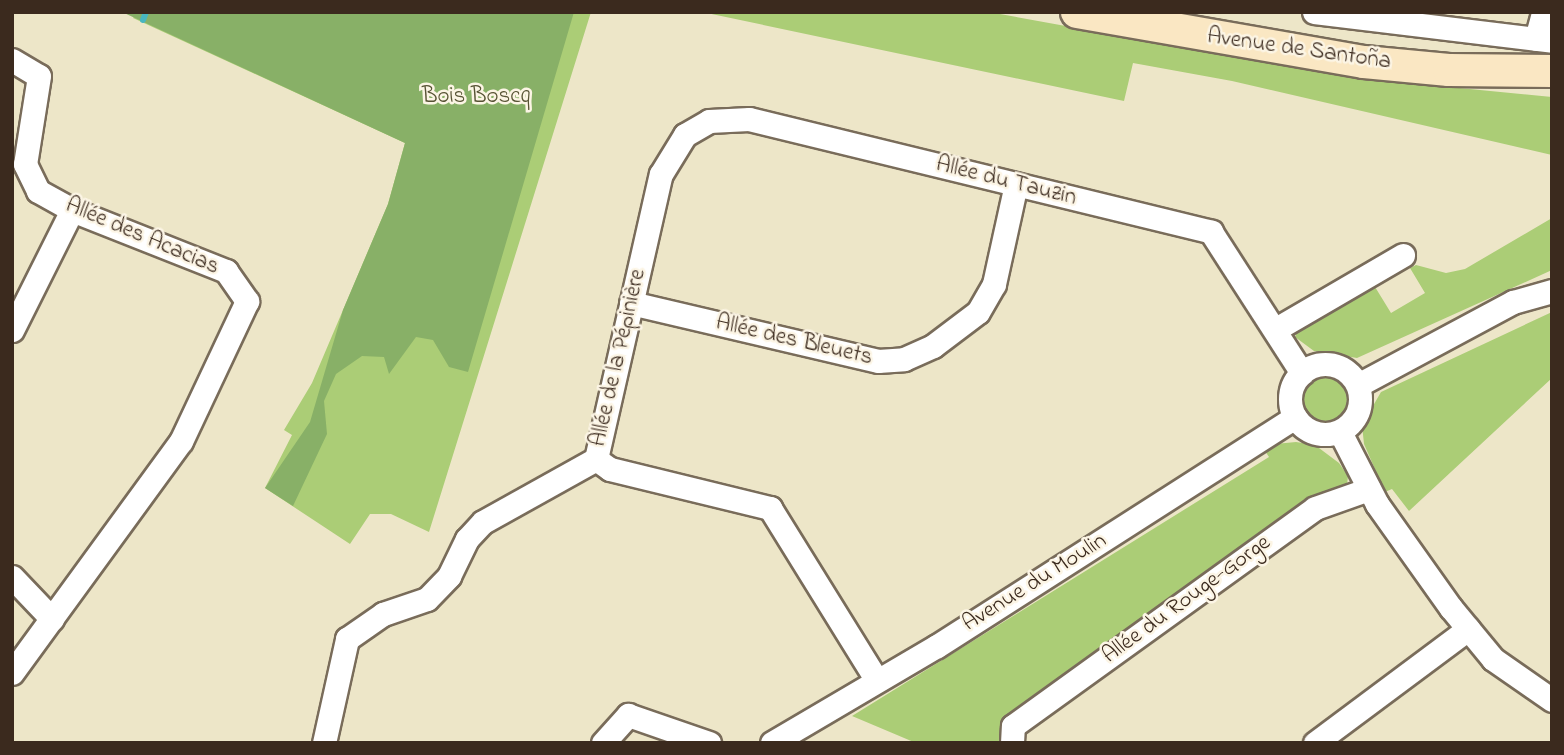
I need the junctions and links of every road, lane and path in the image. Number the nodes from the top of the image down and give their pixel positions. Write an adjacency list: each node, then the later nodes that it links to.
1 (1077, 12): 6 (main road, Avenue de Santoña)
2 (1314, 12): 4 (street)
3 (1543, 12): 4 (street)
4 (1544, 40)
5 (12, 60): 9 (street, Allée des Acacias)
6 (1543, 75)
7 (661, 174): 8 (street, Allée du Tauzin); 12 (street, Allée de la Pépinière)
8 (1016, 184): 12 (street, Allée des Bleuets); 13 (street, Allée du Tauzin)
9 (72, 210): 14 (street); 22 (street, Allée des Acacias)
10 (1403, 255): 13 (street)
11 (1552, 291): 16 (street)
12 (631, 303): 19 (street, Allée de la Pépinière)
13 (1276, 329): 15 (street, Allée du Tauzin)
14 (12, 330)
15 (1302, 373): 16 (street); 17 (street)
16 (1358, 385): 18 (street)
17 (1295, 417): 18 (street); 25 (street, Avenue du Moulin)
18 (1340, 432): 20 (street)
19 (596, 459): 25 (street); 28 (street, Allée de la Pépinière)
20 (1369, 489): 23 (street); 27 (street, Allée du Rouge-Gorge)
21 (12, 577): 22 (street)
22 (52, 620): 24 (street, Allée des Acacias)
23 (1468, 629): 26 (street); 32 (street)
24 (12, 673)
25 (876, 679): 31 (street, Avenue du Moulin)
26 (1552, 700)
27 (1013, 734)
28 (324, 743)
29 (603, 743): 30 (street)
30 (709, 743)
31 (772, 743)
32 (1315, 743)

